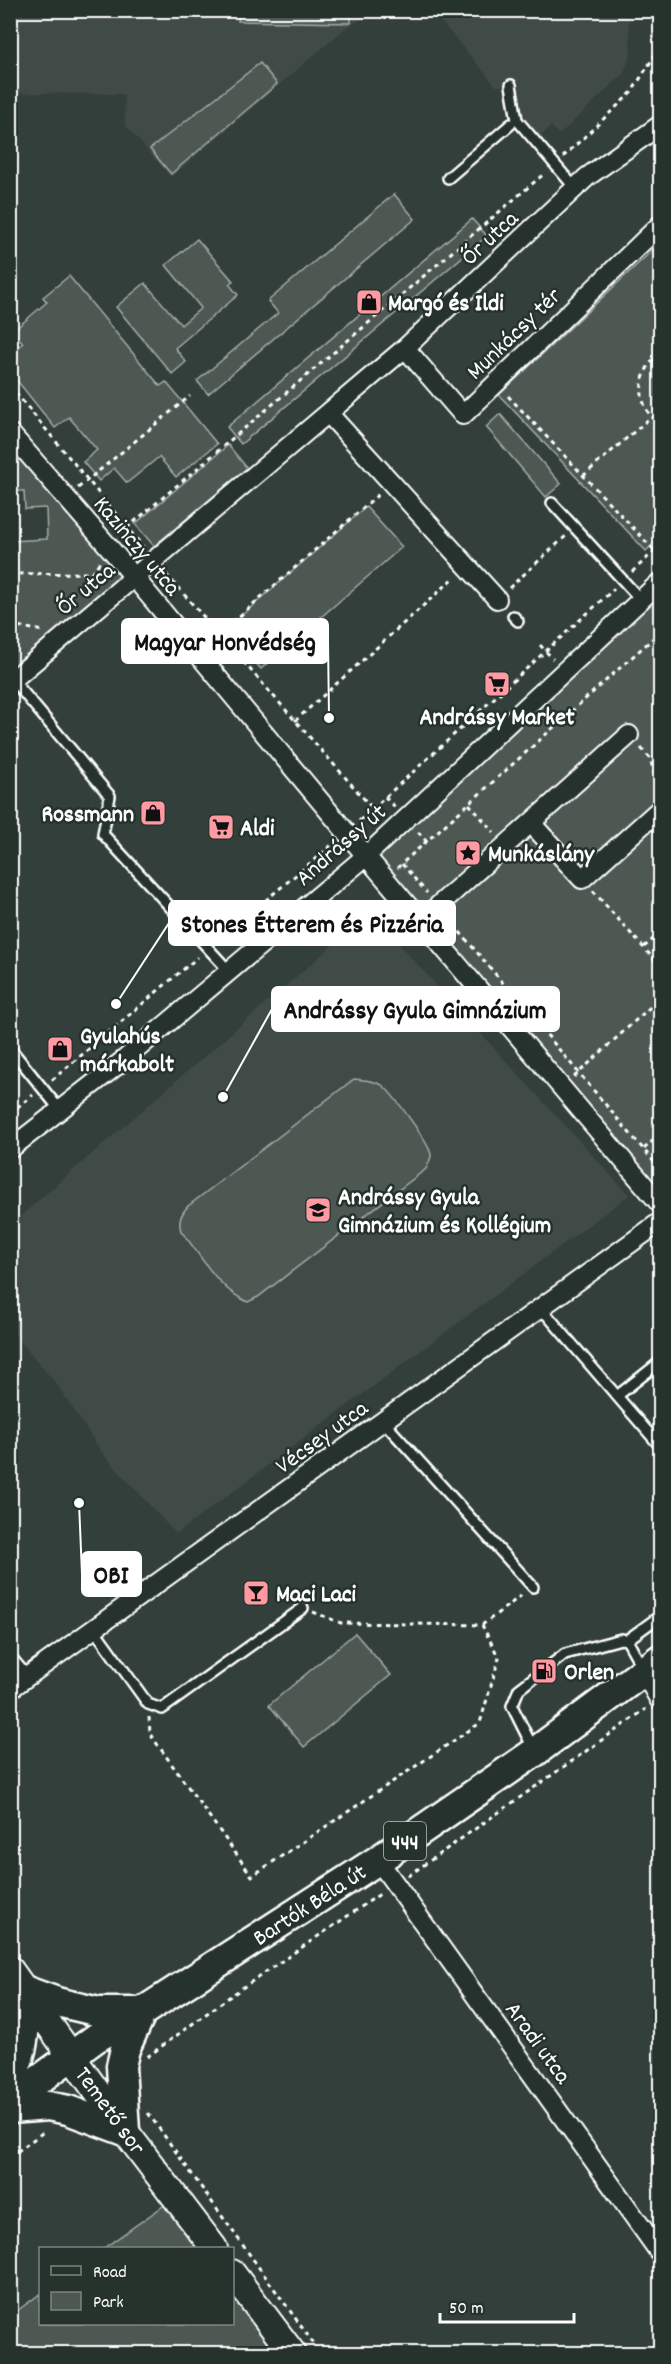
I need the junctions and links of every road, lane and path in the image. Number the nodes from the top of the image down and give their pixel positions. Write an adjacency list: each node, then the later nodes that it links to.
1 (654, 10): 2 (path)
2 (657, 52): 3 (path); 7 (path)
3 (660, 79)
4 (511, 86): 7 (lane)
5 (511, 124): 8 (lane)
6 (660, 125): 9 (street, Őr utca)
7 (555, 165): 9 (lane); 24 (path)
8 (448, 178)
9 (575, 188): 11 (street, Őr utca)
10 (660, 225): 11 (street, Munkácsy tér)
11 (405, 348): 16 (street, Őr utca)
12 (660, 353): 17 (path)
13 (10, 386): 24 (path)
14 (507, 395): 21 (path)
15 (190, 396): 20 (path)
16 (329, 414): 22 (street); 28 (street, Őr utca)
17 (651, 417): 18 (path); 21 (path)
18 (660, 425)
19 (10, 433): 31 (street, Kazinczy utca)
20 (94, 475)
21 (583, 476): 26 (path)
22 (390, 484): 29 (street); 38 (path)
23 (552, 503): 25 (lane)
24 (127, 528): 28 (path)
25 (575, 528): 33 (path); 34 (lane)
26 (660, 546)
27 (105, 556): 30 (path)
28 (155, 561): 31 (street, Őr utca); 38 (path)
29 (467, 567): 33 (street); 40 (path)
30 (10, 574)
31 (134, 578): 39 (street, Őr utca); 48 (street, Kazinczy utca)
32 (660, 582): 34 (street, Andrássy út)
33 (497, 599)
34 (641, 600): 48 (street, Andrássy út)
35 (10, 625): 36 (path)
36 (44, 631)
37 (660, 632): 43 (path)
38 (219, 634): 40 (path)
39 (12, 681): 57 (lane)
40 (296, 721): 44 (path)
41 (629, 735): 42 (path); 46 (street)
42 (660, 799)
43 (469, 804): 47 (path); 49 (path)
44 (373, 809)
45 (660, 809): 51 (street)
46 (531, 823): 47 (street); 51 (street)
47 (506, 845): 52 (street)
48 (366, 856): 53 (street, Kazinczy utca); 57 (street, Andrássy út)
49 (402, 864): 50 (path); 52 (path)
50 (397, 868)
51 (582, 879): 54 (path)
52 (438, 906): 53 (street); 60 (path)
53 (421, 921): 68 (street, Kazinczy utca)
54 (644, 947): 55 (path); 56 (path)
55 (660, 947)
56 (660, 966)
57 (229, 971): 62 (street, Andrássy út)
58 (660, 998): 60 (path)
59 (10, 1048): 62 (lane)
60 (579, 1073): 61 (path); 65 (path)
61 (574, 1077)
62 (60, 1110): 64 (street, Andrássy út)
63 (660, 1134): 65 (path)
64 (10, 1149)
65 (644, 1149): 66 (path); 67 (path)
66 (639, 1154)
67 (660, 1169)
68 (660, 1204)
69 (660, 1222): 70 (street, Vécsey utca)
70 (541, 1308): 72 (lane); 73 (street, Vécsey utca)
71 (660, 1362): 72 (lane)
72 (617, 1396): 74 (lane)
73 (383, 1421): 75 (lane); 79 (street, Vécsey utca)
74 (660, 1446)
75 (533, 1587): 78 (path)
76 (303, 1608): 78 (path); 86 (lane)
77 (660, 1616): 80 (lane)
78 (482, 1625): 86 (path)
79 (94, 1629): 83 (street, Vécsey utca); 86 (lane)
80 (627, 1640): 82 (lane); 87 (lane)
81 (10, 1656): 83 (lane)
82 (652, 1666): 85 (street); 87 (main road, Bartók Béla út / 444)
83 (27, 1676): 84 (street, Vécsey utca)
84 (10, 1689)
85 (660, 1701)
86 (148, 1704)
87 (535, 1752): 88 (main road, Bartók Béla út / 444)
88 (378, 1860): 90 (main road, Bartók Béla út / 444); 100 (street, Aradi utca)
89 (17, 1980): 90 (main road); 91 (street, Temető sor); 92 (main road)
90 (142, 2012): 91 (main road, Bartók Béla út / 444); 97 (main road)
91 (71, 2056): 93 (main road, Bartók Béla út / 444); 97 (street, Temető sor)
92 (10, 2081)
93 (10, 2101)
94 (144, 2107): 103 (path)
95 (10, 2109): 96 (main road)
96 (68, 2110): 97 (main road); 98 (path)
97 (125, 2131): 99 (street, Temető sor)
98 (10, 2157)
99 (213, 2247)
100 (660, 2253)
101 (234, 2276): 102 (street)
102 (293, 2354)
103 (321, 2354)

